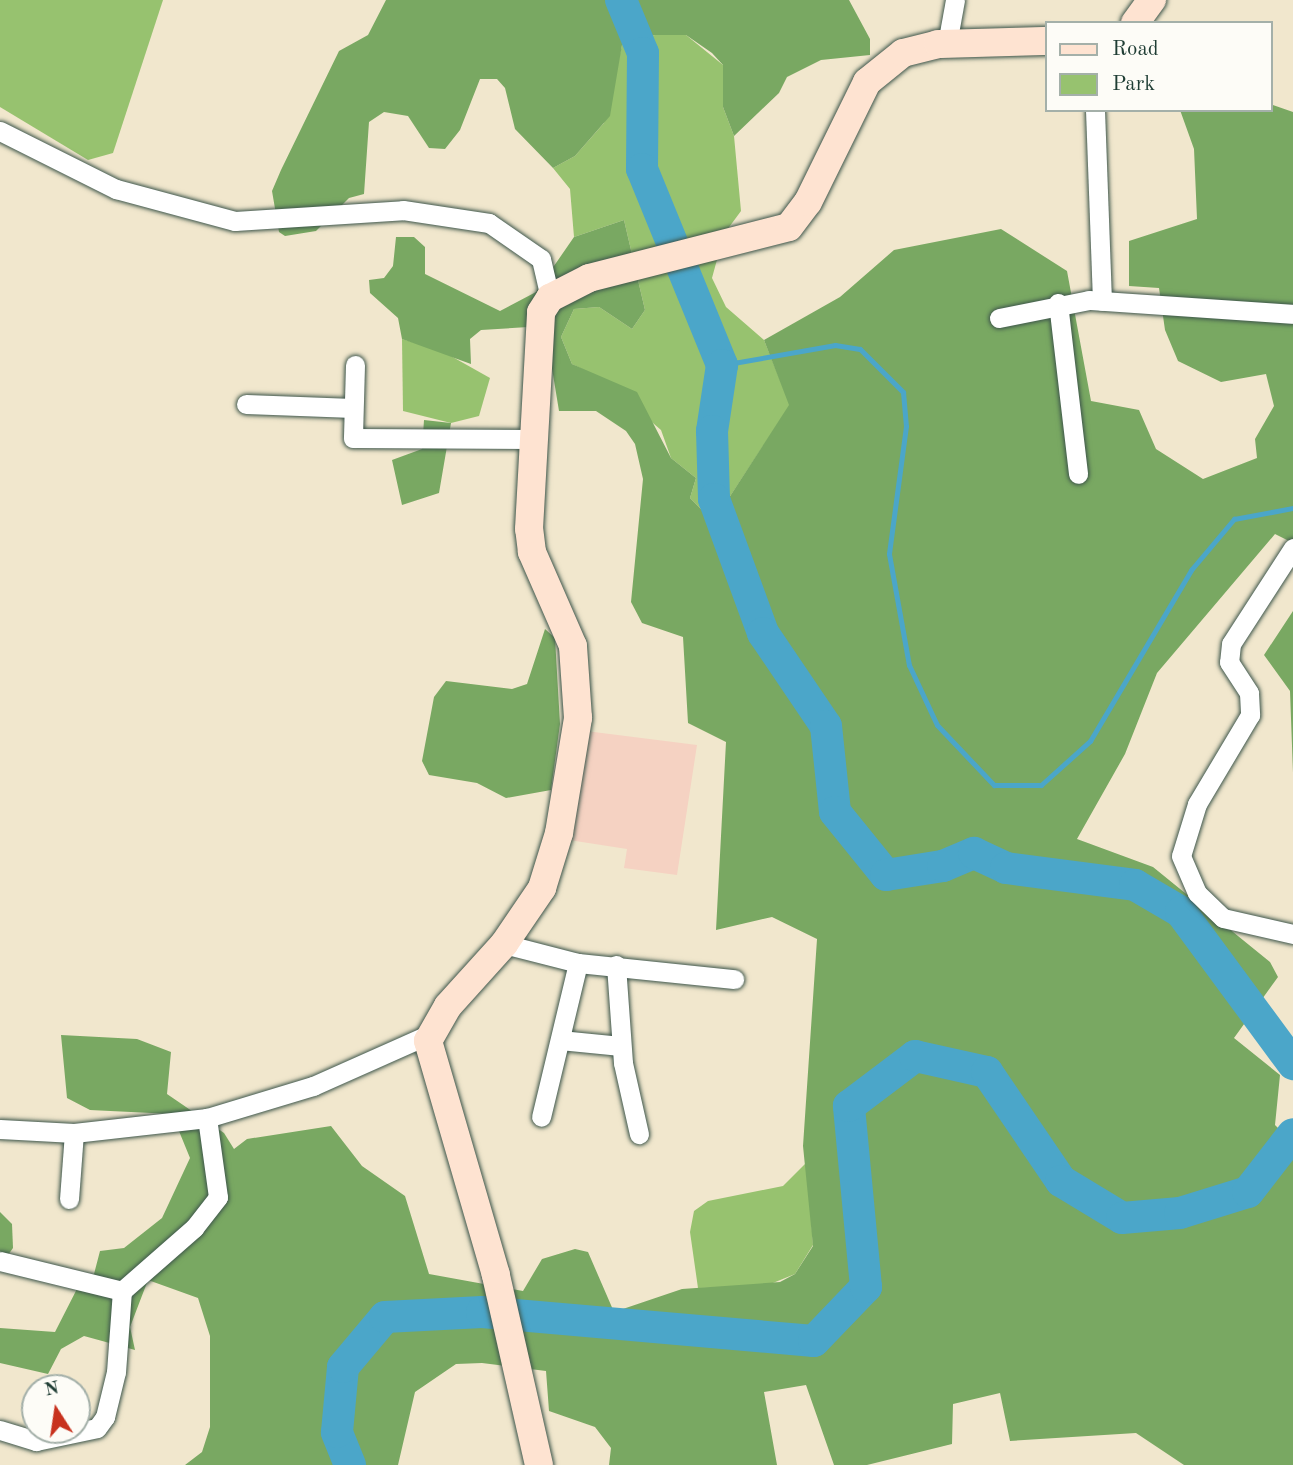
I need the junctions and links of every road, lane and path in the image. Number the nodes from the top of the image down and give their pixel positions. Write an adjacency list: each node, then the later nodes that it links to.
1 (955, 0): 5 (street)
2 (1152, 0): 3 (main road)
3 (1136, 21)
4 (1044, 41): 5 (main road)
5 (947, 44): 8 (main road)
6 (1095, 112): 9 (street)
7 (0, 131): 8 (street)
8 (550, 298): 16 (main road)
9 (1102, 301): 10 (street); 11 (street)
10 (1058, 303): 12 (street); 17 (street)
11 (1293, 314)
12 (999, 318)
13 (355, 365): 15 (street)
14 (246, 404): 15 (street)
15 (354, 408): 16 (street)
16 (531, 439): 20 (main road)
17 (1078, 474)
18 (1293, 548): 19 (street)
19 (1293, 934)
20 (505, 944): 21 (street); 24 (main road)
21 (578, 963): 22 (street); 25 (street)
22 (616, 965): 23 (street); 26 (street)
23 (734, 979)
24 (430, 1034): 28 (street); 36 (main road)
25 (560, 1040): 26 (street); 27 (street)
26 (621, 1045): 31 (street)
27 (541, 1117)
28 (207, 1118): 30 (street); 34 (street)
29 (0, 1129): 30 (street)
30 (74, 1133): 32 (street)
31 (639, 1134)
32 (69, 1199)
33 (0, 1261): 34 (street)
34 (122, 1291): 35 (street)
35 (0, 1430)
36 (538, 1465)

